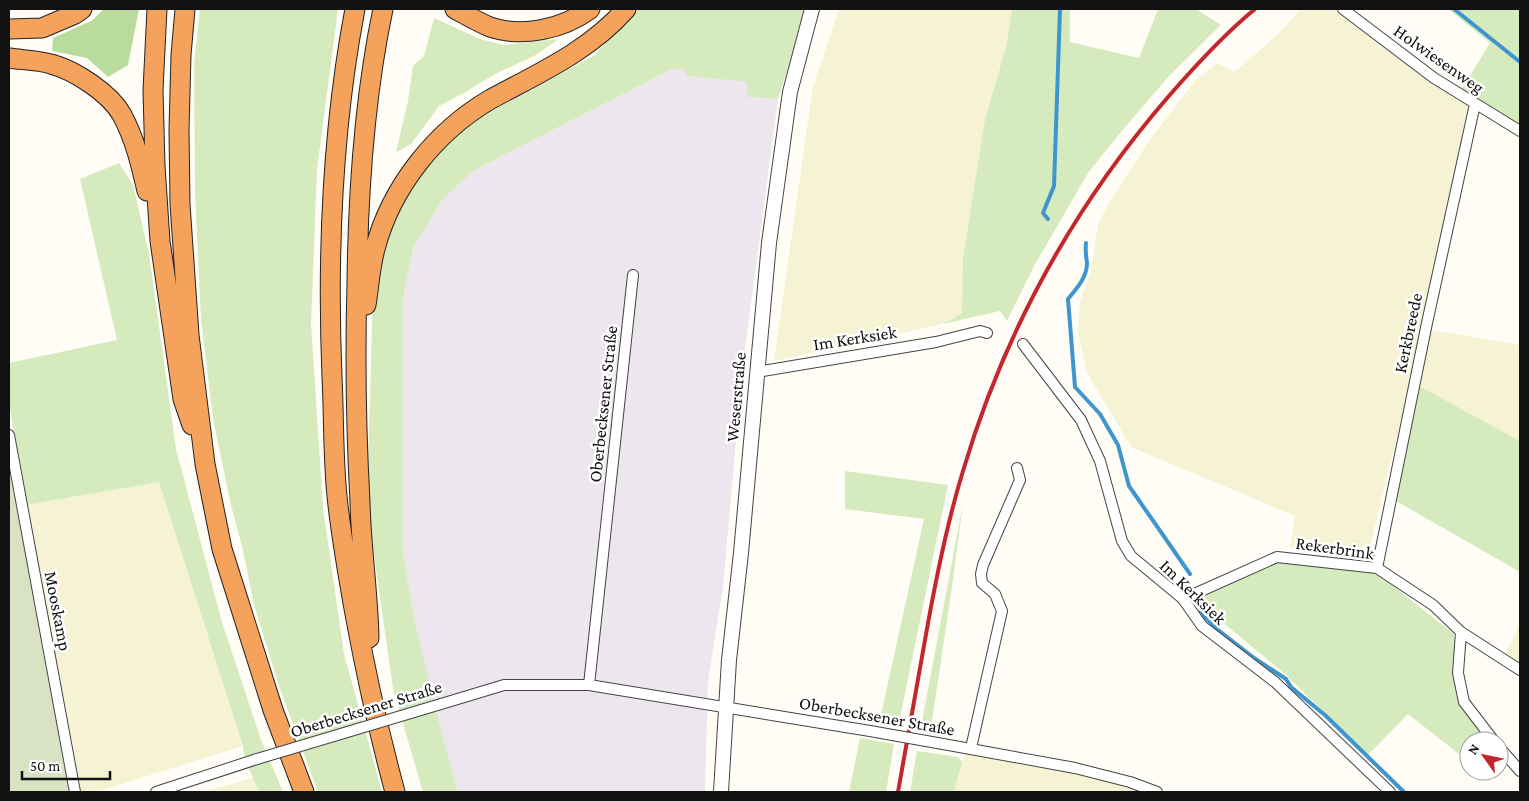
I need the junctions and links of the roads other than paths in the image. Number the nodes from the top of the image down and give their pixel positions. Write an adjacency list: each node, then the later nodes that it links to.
1 (82, 9): 11 (highway)
2 (157, 9): 15 (highway)
3 (185, 9): 22 (highway)
4 (355, 9): 29 (highway)
5 (383, 9): 19 (highway)
6 (455, 9): 7 (highway)
7 (590, 9)
8 (626, 9): 19 (highway)
9 (812, 9): 20 (street, Weserstraße)
10 (1343, 9): 13 (street, Holwiesenweg)
11 (9, 30)
12 (9, 58): 15 (highway)
13 (1475, 104): 14 (street, Holwiesenweg); 24 (street, Kerkbreede)
14 (1520, 132)
15 (160, 241): 22 (highway)
16 (633, 275): 28 (street, Oberbecksener Straße)
17 (987, 333): 20 (street, Im Kerksiek)
18 (1023, 344): 25 (street, Im Kerksiek)
19 (355, 368): 29 (highway)
20 (757, 372): 30 (street, Weserstraße)
21 (9, 436): 35 (street, Mooskamp)
22 (206, 464): 37 (highway)
23 (1017, 468): 32 (street)
24 (1377, 568): 25 (street, Rekerbrink); 26 (street, Rekerbrink)
25 (1183, 600): 41 (street, Im Kerksiek)
26 (1461, 632): 27 (street, Rekerbrink); 31 (street)
27 (1520, 670)
28 (589, 685): 30 (street, Oberbecksener Straße); 36 (street, Oberbecksener Straße, bridge)
29 (369, 691): 38 (highway)
30 (725, 707): 32 (street, Oberbecksener Straße, bridge); 39 (street, Weserstraße)
31 (1486, 731)
32 (971, 748): 40 (street, Oberbecksener Straße)
33 (1509, 758): 34 (street)
34 (1520, 771)
35 (74, 792)
36 (156, 792)
37 (304, 792)
38 (395, 792)
39 (721, 792)
40 (1157, 792)
41 (1390, 792)

